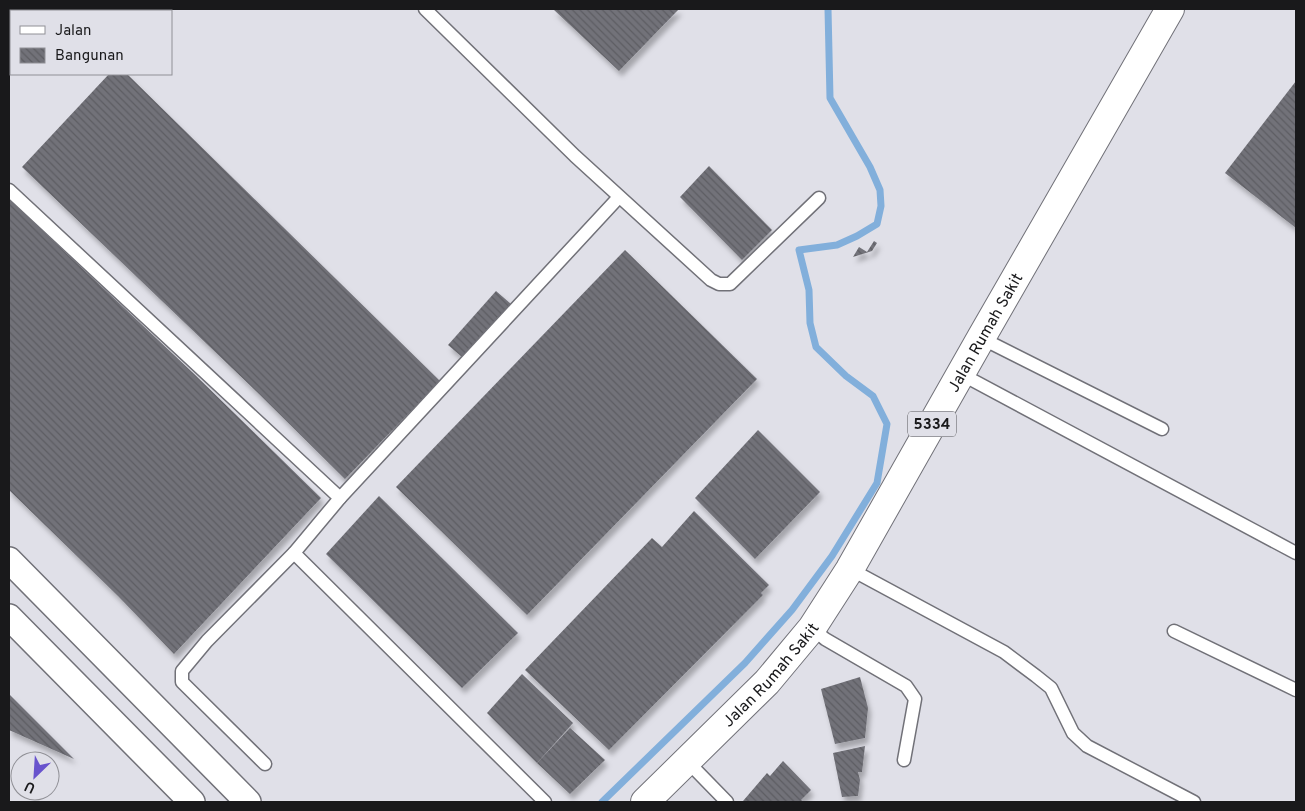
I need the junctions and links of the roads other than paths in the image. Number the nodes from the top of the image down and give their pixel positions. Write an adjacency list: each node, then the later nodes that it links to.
1 (426, 9): 4 (lane)
2 (1170, 9): 6 (main road, Jalan Rumah Sakit / 5334)
3 (9, 190): 9 (lane)
4 (619, 197): 5 (lane); 9 (lane)
5 (819, 198)
6 (981, 338): 7 (main road, Jalan Rumah Sakit / 5334); 8 (lane)
7 (960, 374): 11 (lane); 13 (main road, Jalan Rumah Sakit / 5334)
8 (1162, 429)
9 (340, 498): 10 (lane)
10 (294, 552): 20 (lane); 21 (lane)
11 (1296, 553)
12 (9, 560): 23 (street)
13 (850, 569): 15 (main road, Jalan Rumah Sakit / 5334); 26 (lane)
14 (9, 617): 22 (street)
15 (812, 628): 18 (lane); 19 (main road, Jalan Rumah Sakit / 5334)
16 (1174, 631): 17 (lane)
17 (1296, 690)
18 (904, 760)
19 (687, 761): 24 (main road, Jalan Rumah Sakit / 5334); 25 (lane)
20 (265, 764)
21 (537, 800)
22 (192, 802)
23 (248, 802)
24 (645, 802)
25 (727, 802)
26 (1194, 802)

